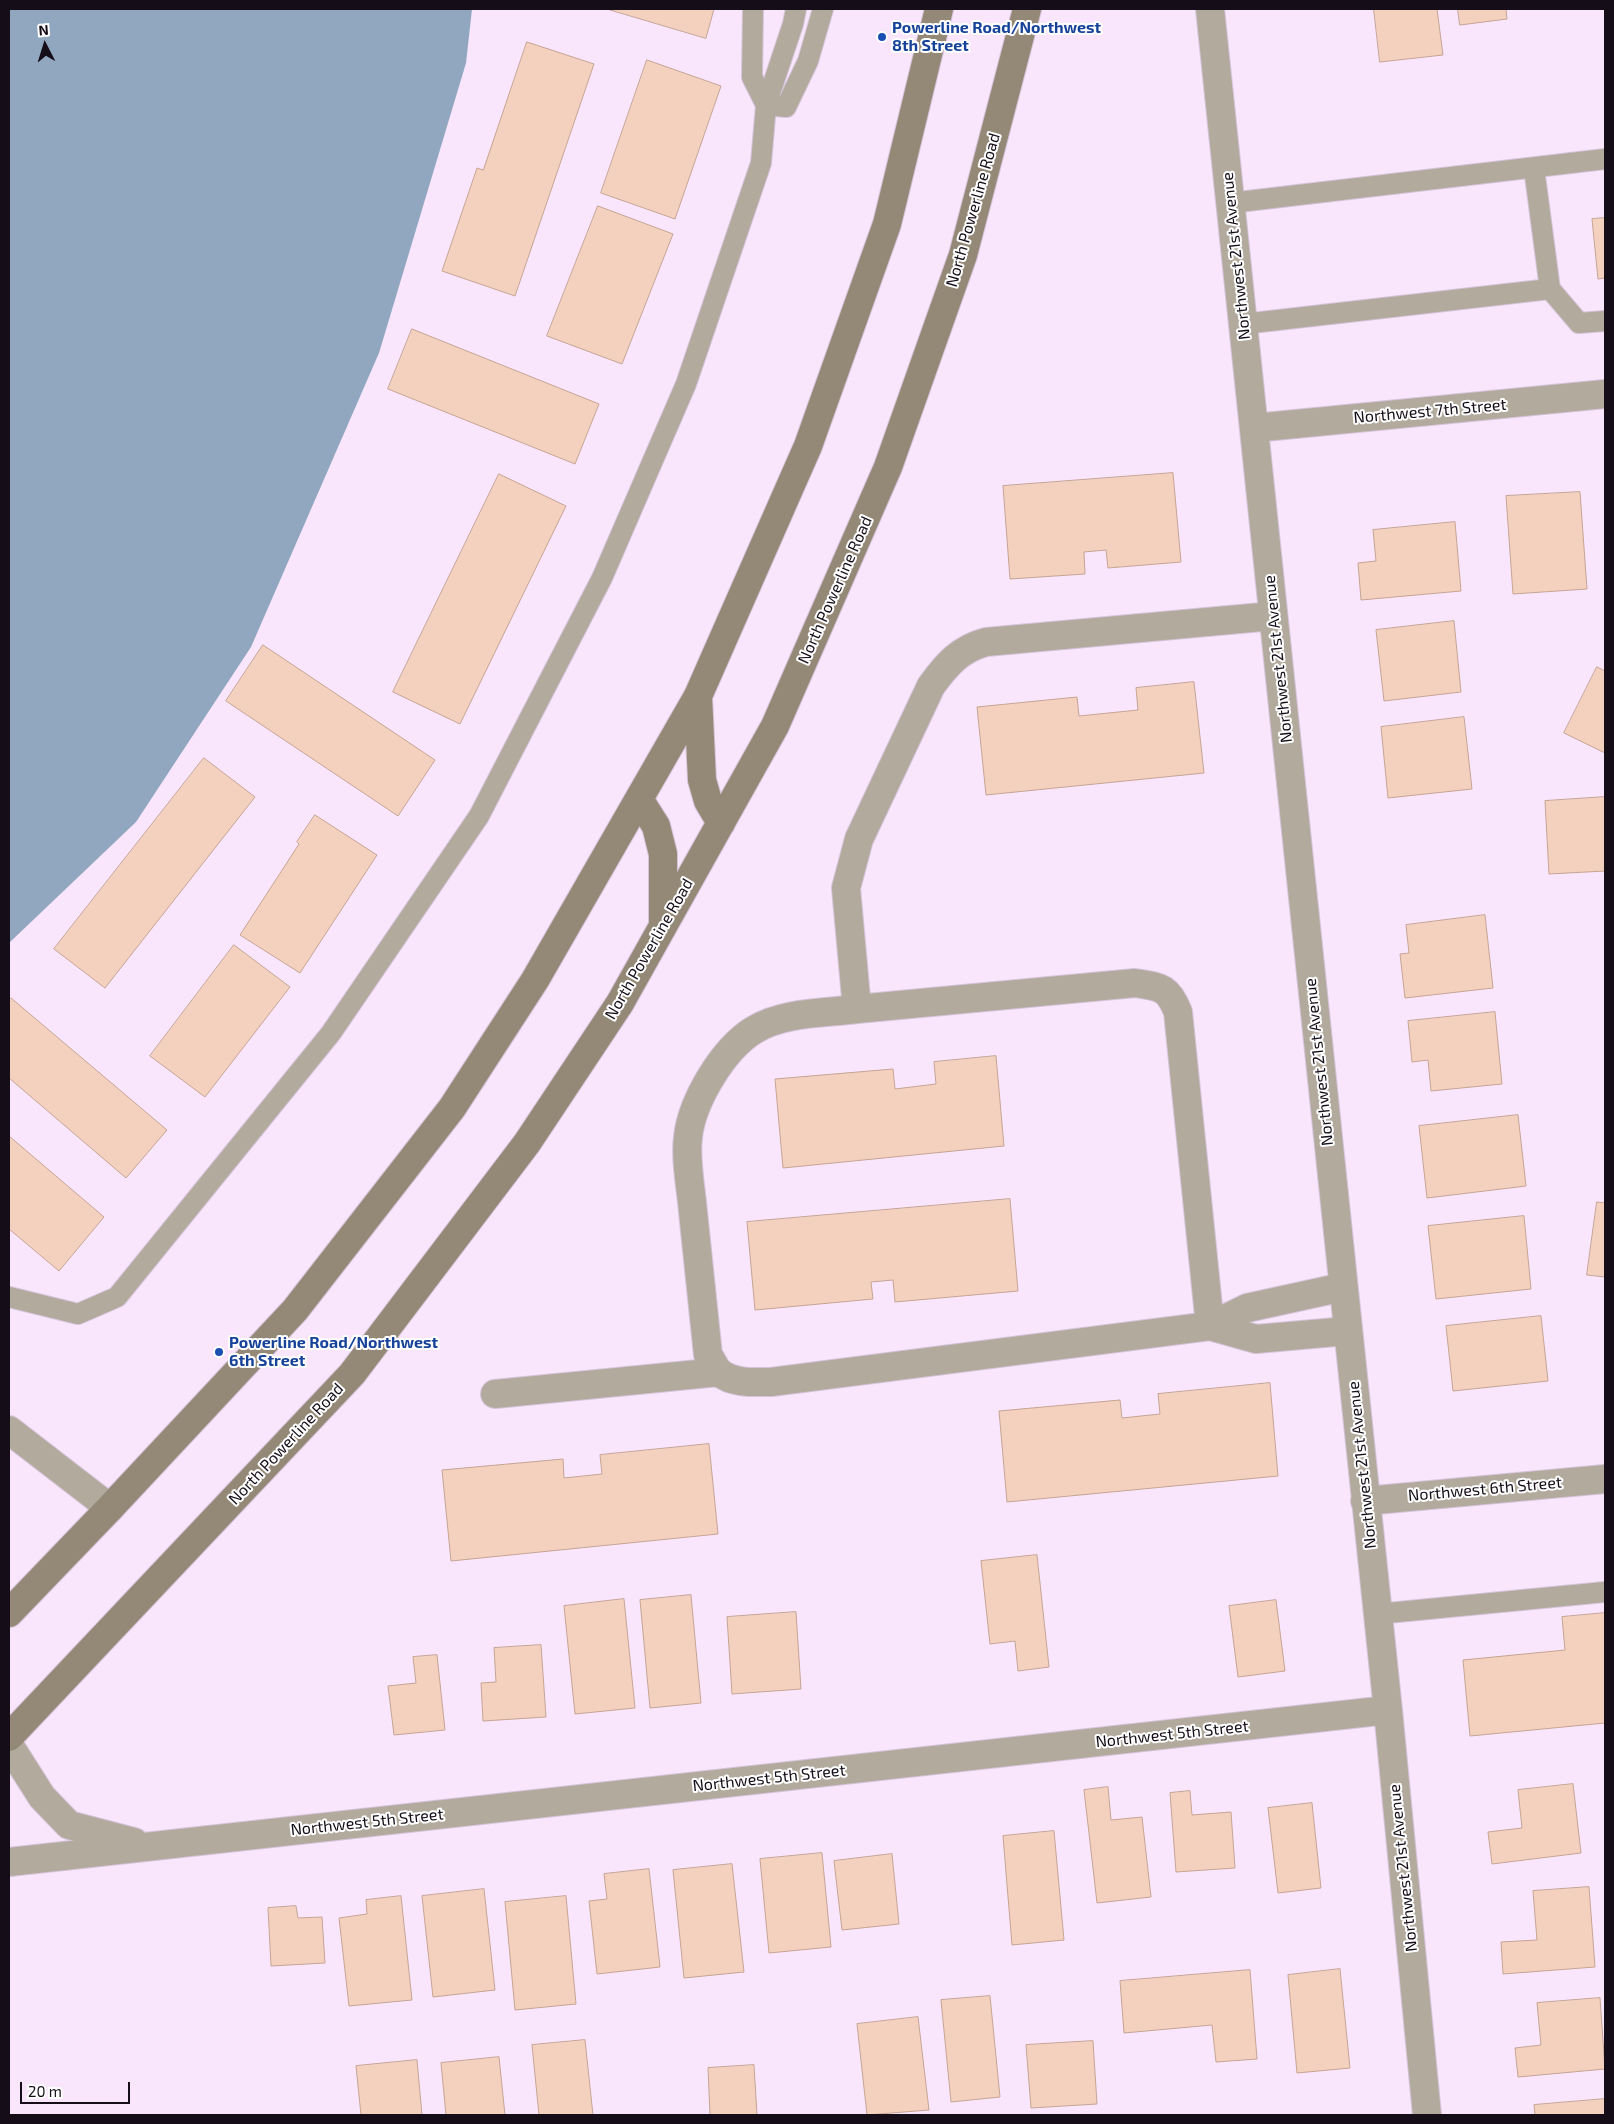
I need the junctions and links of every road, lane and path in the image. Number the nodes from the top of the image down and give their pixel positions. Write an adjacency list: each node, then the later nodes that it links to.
1 (753, 9): 7 (lane)
2 (796, 9): 7 (lane)
3 (823, 9): 7 (lane)
4 (939, 9): 17 (main road)
5 (1027, 9): 19 (main road, North Powerline Road)
6 (1210, 9): 10 (street, Northwest 21st Avenue)
7 (766, 105): 23 (lane)
8 (1605, 159): 9 (lane)
9 (1534, 168): 10 (lane); 11 (lane)
10 (1230, 203): 13 (street, Northwest 21st Avenue)
11 (1550, 289): 12 (lane); 13 (lane)
12 (1605, 321)
13 (1243, 324): 15 (street, Northwest 21st Avenue)
14 (1605, 394): 15 (street, Northwest 7th Street)
15 (1254, 428): 16 (street, Northwest 21st Avenue)
16 (1273, 616): 21 (street); 22 (street, Northwest 21st Avenue)
17 (698, 696): 18 (main road); 19 (main road)
18 (639, 799): 20 (main road); 31 (main road)
19 (721, 823): 20 (main road, North Powerline Road)
20 (662, 927): 36 (main road, North Powerline Road)
21 (857, 1009): 24 (street); 26 (street)
22 (1343, 1287): 24 (street); 25 (street, Northwest 21st Avenue)
23 (9, 1297)
24 (1210, 1326): 25 (street); 26 (street)
25 (1347, 1331): 30 (street, Northwest 21st Avenue)
26 (719, 1372): 27 (street)
27 (495, 1394)
28 (9, 1430): 31 (street)
29 (1605, 1479): 30 (street, Northwest 6th Street)
30 (1365, 1500): 34 (street, Northwest 21st Avenue)
31 (110, 1508): 33 (main road)
32 (1605, 1592): 34 (lane)
33 (9, 1613)
34 (1378, 1614): 35 (street, Northwest 21st Avenue)
35 (1388, 1710): 38 (street, Northwest 5th Street); 40 (street, Northwest 21st Avenue)
36 (9, 1737)
37 (9, 1745): 38 (street, Northwest 5th Street)
38 (150, 1846): 39 (street, Northwest 5th Street)
39 (9, 1862)
40 (1427, 2115)

